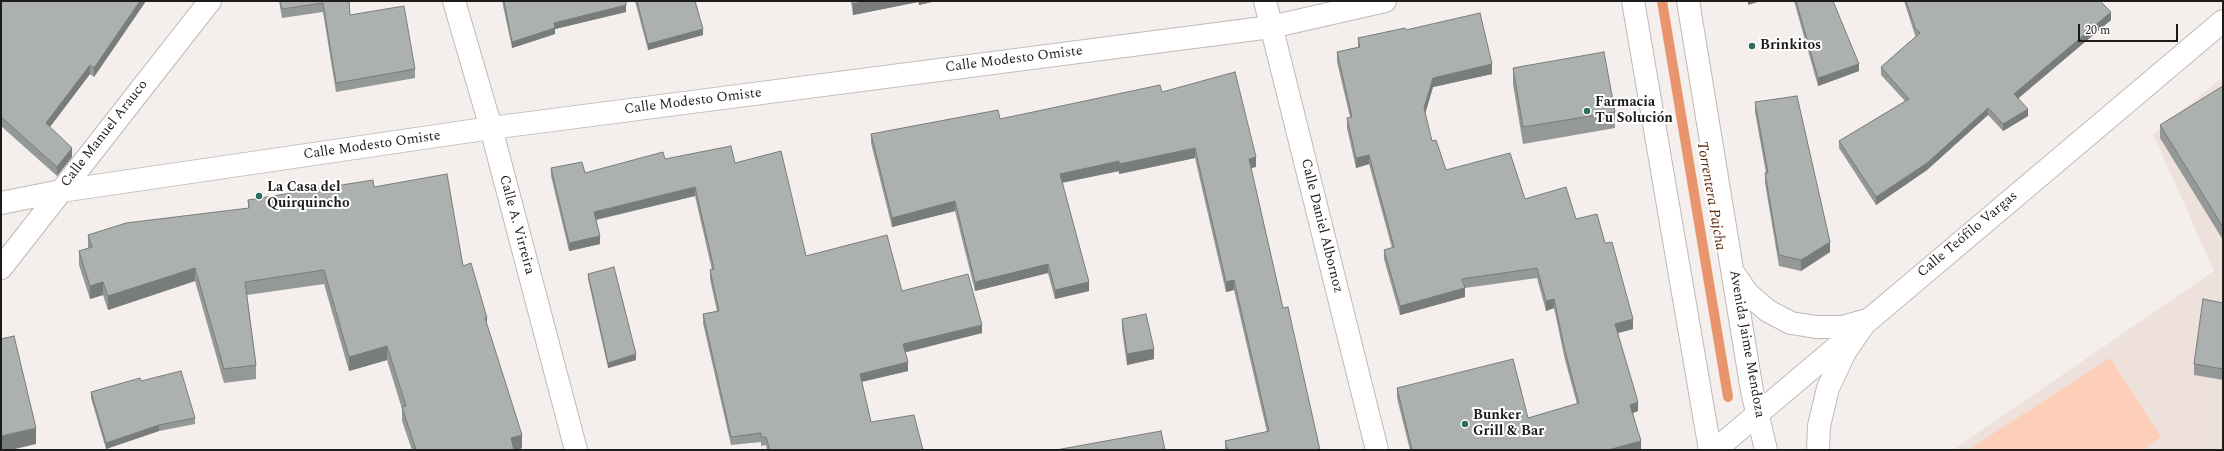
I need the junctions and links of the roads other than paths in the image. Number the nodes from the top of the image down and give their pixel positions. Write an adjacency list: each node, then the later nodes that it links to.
1 (210, 1): 10 (street, Calle Manuel Arauco)
2 (454, 1): 9 (street, Calle A. Virreira)
3 (1265, 1): 8 (street, Calle Daniel Albornoz)
4 (1385, 1): 8 (street, Calle Modesto Omiste)
5 (1633, 1): 18 (street)
6 (1688, 1): 13 (street, Avenida Jaime Mendoza)
7 (2223, 21): 14 (street, Calle Teófilo Vargas)
8 (1271, 27): 9 (street, Calle Modesto Omiste); 17 (street, Calle Daniel Albornoz)
9 (491, 128): 10 (street, Calle Modesto Omiste); 16 (street, Calle A. Virreira)
10 (61, 191): 11 (street, Calle Modesto Omiste); 12 (street, Calle Manuel Arauco)
11 (1, 203)
12 (1, 268)
13 (1733, 273): 14 (street); 15 (street, Avenida Jaime Mendoza)
14 (1867, 320): 15 (street, Calle Teófilo Vargas); 21 (street)
15 (1758, 413): 19 (street, Calle Teófilo Vargas); 20 (street, Avenida Jaime Mendoza)
16 (576, 450)
17 (1377, 450)
18 (1710, 450)
19 (1715, 450)
20 (1766, 450)
21 (1818, 450)

